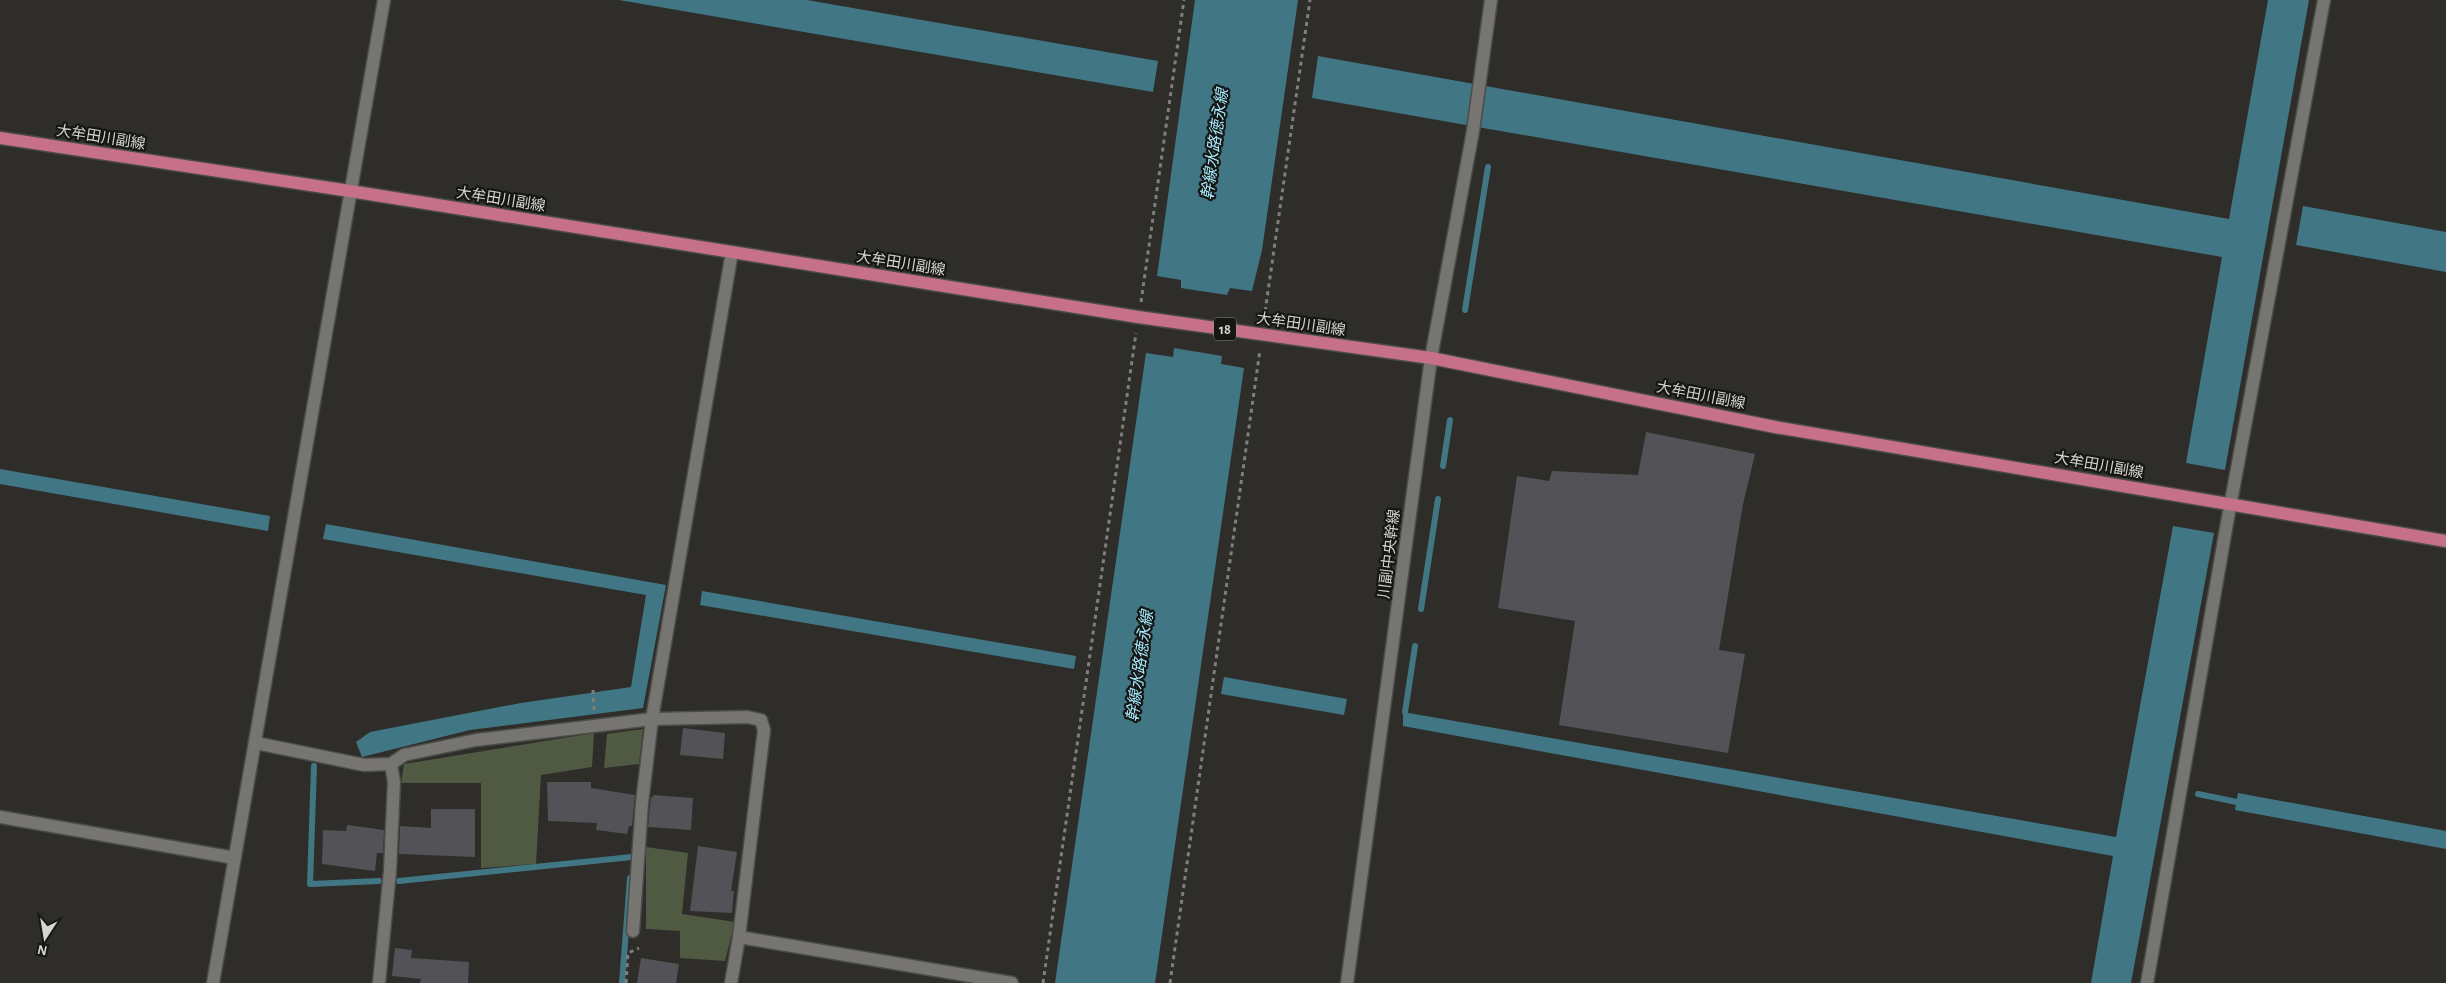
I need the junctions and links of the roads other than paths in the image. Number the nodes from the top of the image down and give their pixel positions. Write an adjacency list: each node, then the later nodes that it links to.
1 (384, 0): 5 (street)
2 (1492, 0): 7 (street, 川副中央幹線)
3 (2324, 0): 8 (street)
4 (0, 138): 5 (main road, 大牟田川副線 / 18)
5 (350, 191): 6 (main road, 大牟田川副線 / 18); 11 (street)
6 (732, 252): 7 (main road, 大牟田川副線 / 18); 10 (street)
7 (1431, 358): 8 (main road, 大牟田川副線 / 18); 21 (street, 川副中央幹線)
8 (2231, 504): 9 (main road, 大牟田川副線 / 18); 22 (street)
9 (2446, 541)
10 (652, 719): 12 (street); 15 (street); 16 (street)
11 (256, 743): 12 (street); 14 (street)
12 (390, 764): 18 (street)
13 (0, 817): 14 (street)
14 (235, 858): 17 (street)
15 (633, 931)
16 (739, 936): 19 (street); 20 (street)
17 (213, 983)
18 (379, 983)
19 (730, 983)
20 (1012, 983)
21 (1347, 983)
22 (2147, 983)

